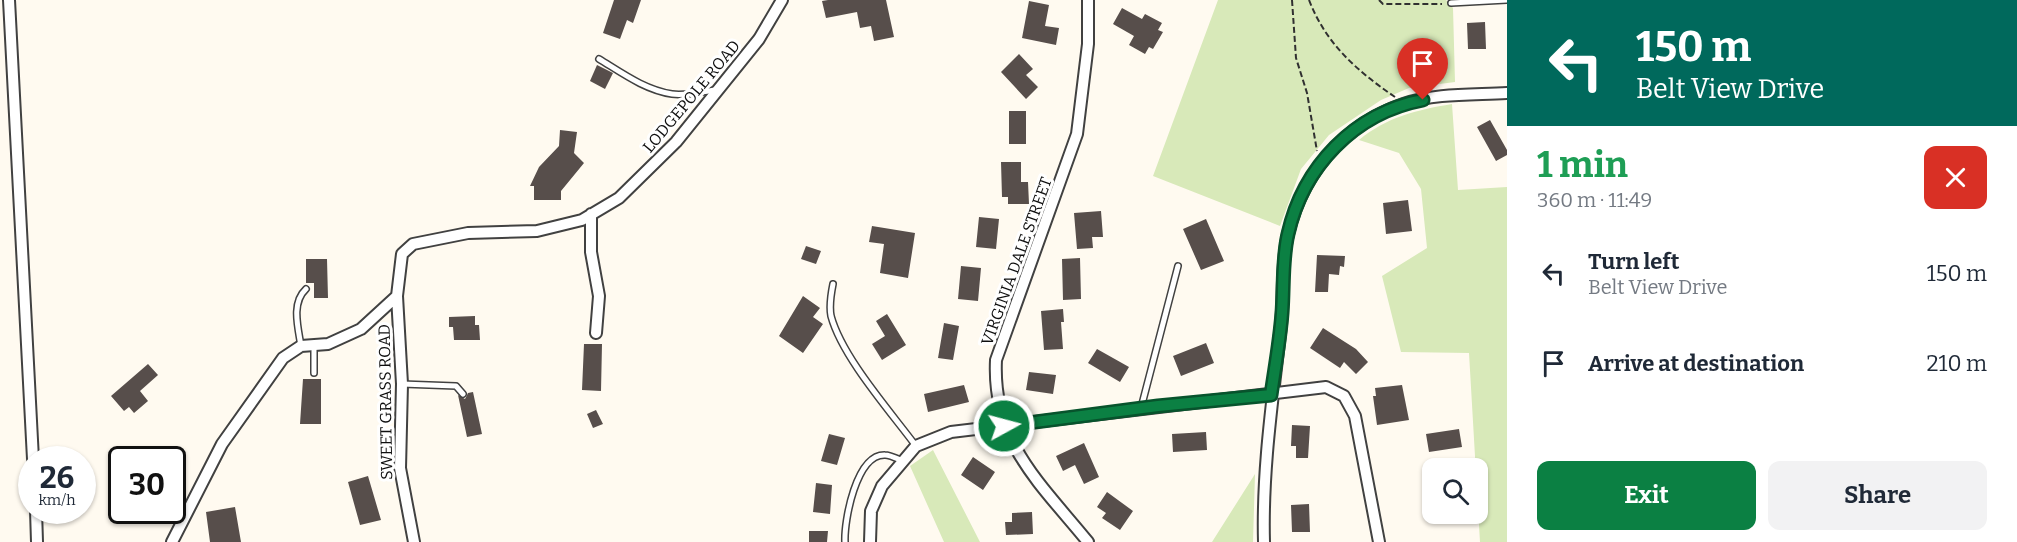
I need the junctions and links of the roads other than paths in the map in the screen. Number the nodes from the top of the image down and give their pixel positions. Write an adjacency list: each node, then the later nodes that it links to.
1 (9, 0): 23 (street)
2 (782, 0): 7 (street, LODGEPOLE ROAD)
3 (1088, 0): 22 (street, VIRGINIA DALE STREET)
4 (1507, 0): 5 (lane)
5 (1451, 3)
6 (599, 59): 7 (lane)
7 (717, 90): 9 (street, LODGEPOLE ROAD)
8 (1507, 93): 20 (street)
9 (591, 214): 13 (street, LODGEPOLE ROAD); 14 (street)
10 (1178, 266): 21 (lane)
11 (833, 284): 24 (lane)
12 (306, 289): 15 (lane)
13 (397, 296): 16 (street); 18 (street, SWEET GRASS ROAD)
14 (596, 333)
15 (301, 346): 16 (street); 28 (street)
16 (315, 347): 17 (lane)
17 (314, 373)
18 (402, 384): 19 (lane); 29 (street, SWEET GRASS ROAD)
19 (463, 394)
20 (1271, 395): 21 (street); 33 (street); 34 (street)
21 (1141, 410): 22 (street)
22 (1004, 426): 24 (street); 32 (street, VIRGINIA DALE STREET)
23 (32, 446)
24 (916, 446): 25 (street)
25 (903, 461): 30 (lane); 31 (street)
26 (36, 524): 27 (street)
27 (37, 542)
28 (172, 542)
29 (414, 542)
30 (845, 542)
31 (870, 542)
32 (1088, 542)
33 (1263, 542)
34 (1379, 542)

